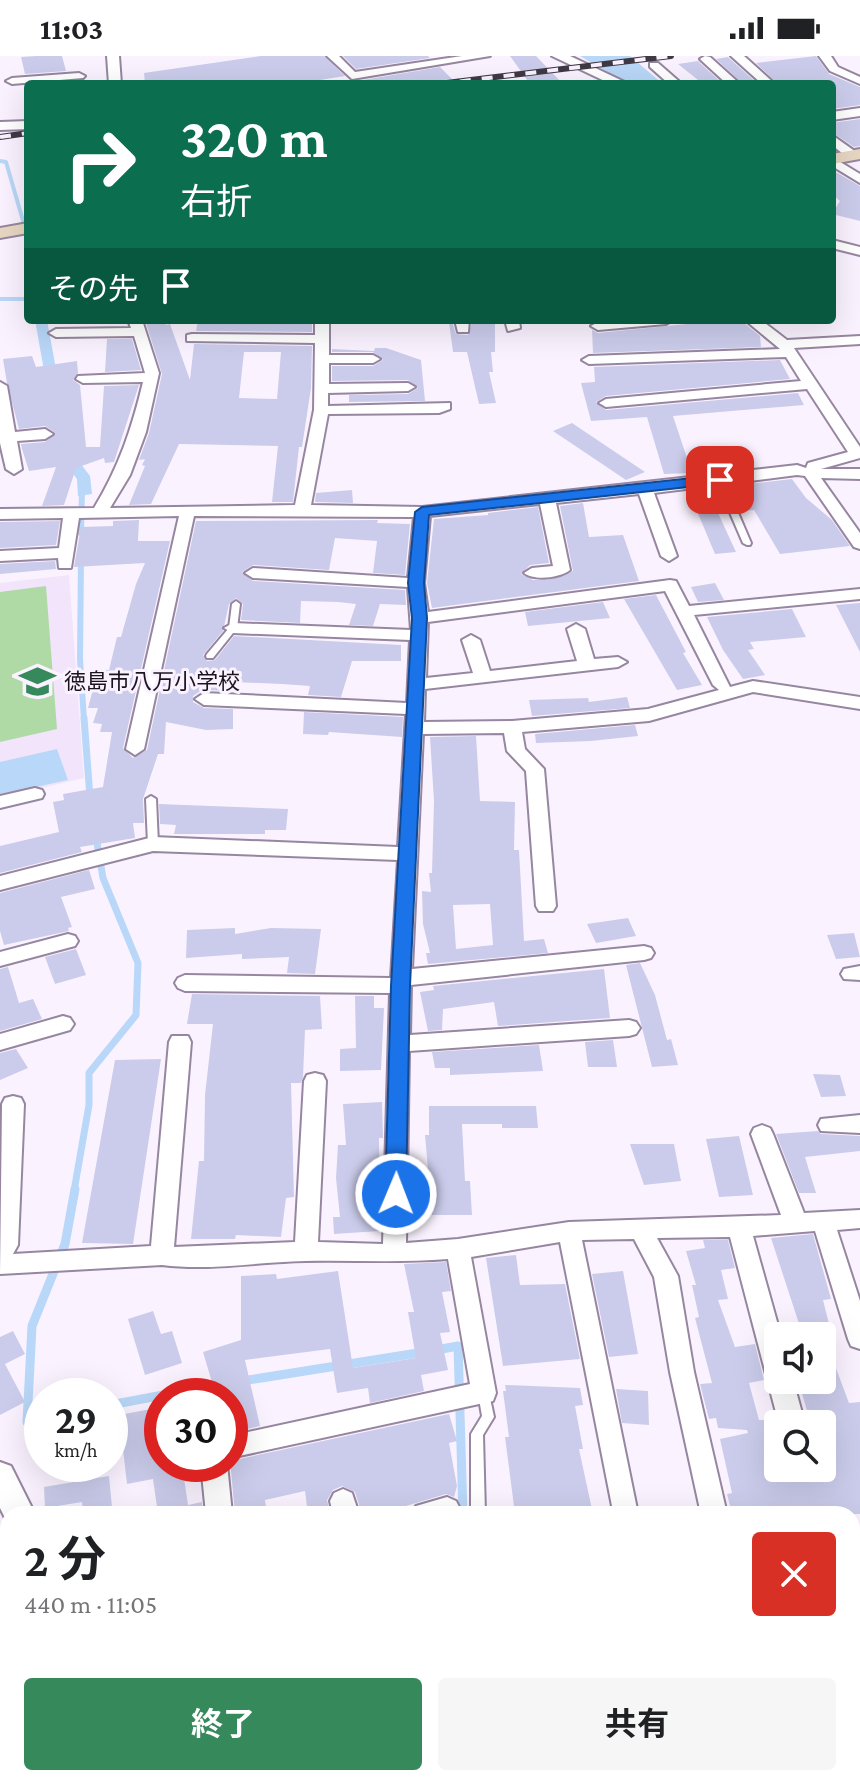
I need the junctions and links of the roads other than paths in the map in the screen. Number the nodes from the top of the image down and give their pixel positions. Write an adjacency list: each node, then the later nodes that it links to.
1 (113, 56): 12 (street)
2 (333, 56): 6 (street)
3 (484, 56): 6 (street)
4 (559, 56): 13 (street)
5 (737, 56): 16 (street)
6 (447, 59)
7 (706, 59): 15 (street)
8 (829, 60): 9 (street); 18 (street)
9 (860, 64)
10 (654, 65): 14 (street)
11 (79, 75): 17 (street)
12 (115, 80)
13 (613, 80)
14 (671, 80)
15 (730, 80)
16 (764, 80)
17 (12, 81)
18 (859, 81): 19 (street)
19 (836, 84)
20 (860, 112): 21 (street)
21 (836, 115)
22 (24, 125): 23 (street)
23 (0, 126)
24 (836, 142): 25 (street)
25 (856, 155): 26 (main road)
26 (836, 159)
27 (836, 163): 28 (street)
28 (860, 179)
29 (24, 229): 30 (main road)
30 (0, 233)
31 (836, 245): 32 (street)
32 (860, 251)
33 (322, 324): 40 (street)
34 (621, 324): 37 (street)
35 (757, 324): 42 (street)
36 (137, 326): 38 (street); 46 (street)
37 (598, 326)
38 (56, 333)
39 (192, 338): 40 (street)
40 (322, 339): 43 (street)
41 (860, 340): 42 (street)
42 (785, 349): 45 (street); 48 (street)
43 (321, 359): 44 (street); 51 (street)
44 (373, 359)
45 (589, 360)
46 (151, 377): 47 (street); 66 (street)
47 (83, 379)
48 (811, 384): 52 (street); 58 (street)
49 (0, 386): 56 (street)
50 (408, 387): 51 (street)
51 (321, 389): 54 (street)
52 (606, 403)
53 (445, 406): 54 (street)
54 (321, 410): 63 (street)
55 (45, 434): 56 (street)
56 (4, 438): 57 (street)
57 (14, 469)
58 (804, 471): 59 (street); 60 (street); 70 (street)
59 (860, 474)
60 (720, 480): 61 (street); 69 (lane)
61 (645, 489): 62 (street); 72 (street)
62 (547, 498): 64 (street); 74 (street)
63 (302, 510): 64 (street); 68 (street)
64 (422, 512): 75 (street)
65 (72, 513): 66 (street); 67 (street); 71 (street)
66 (99, 513): 68 (street)
67 (0, 514)
68 (187, 514): 93 (street)
69 (747, 543)
70 (860, 544)
71 (0, 556)
72 (669, 556)
73 (253, 573): 75 (street)
74 (532, 573)
75 (416, 583): 79 (street)
76 (860, 594): 78 (street)
77 (236, 604): 80 (lane)
78 (685, 611): 79 (street); 88 (street)
79 (419, 627): 80 (street); 87 (street)
80 (233, 628): 83 (lane)
81 (576, 629): 85 (street)
82 (471, 640): 86 (street)
83 (210, 656)
84 (618, 662): 85 (street)
85 (587, 665): 86 (street)
86 (483, 678): 87 (street)
87 (416, 685): 91 (street)
88 (722, 685)
89 (204, 699): 91 (street)
90 (860, 703): 92 (street)
91 (414, 719): 92 (street); 98 (street)
92 (512, 727): 100 (street)
93 (135, 749)
94 (35, 794): 96 (street)
95 (151, 799): 97 (lane)
96 (0, 802)
97 (153, 844): 98 (street); 99 (street)
98 (408, 854): 104 (street)
99 (0, 883)
100 (546, 906)
101 (68, 941): 103 (street)
102 (644, 953): 104 (street)
103 (0, 959)
104 (401, 982): 105 (street); 110 (street)
105 (185, 983)
106 (63, 1024): 108 (street)
107 (629, 1028): 110 (street)
108 (0, 1042)
109 (180, 1042): 126 (street)
110 (399, 1044): 124 (street)
111 (315, 1081): 123 (street)
112 (13, 1104): 125 (street)
113 (860, 1124): 114 (street)
114 (829, 1125)
115 (762, 1134): 118 (street)
116 (860, 1219): 117 (street)
117 (823, 1221): 118 (street); 129 (street)
118 (796, 1223): 119 (street)
119 (739, 1227): 120 (street); 128 (street)
120 (641, 1230): 121 (street); 138 (street)
121 (569, 1231): 122 (street); 137 (street)
122 (458, 1249): 124 (street); 130 (street)
123 (306, 1251): 124 (street); 126 (street)
124 (394, 1254)
125 (0, 1255)
126 (162, 1255): 127 (street)
127 (0, 1264)
128 (765, 1322)
129 (860, 1339)
130 (484, 1393): 131 (street); 136 (lane)
131 (248, 1443)
132 (0, 1476): 134 (street)
133 (216, 1482): 135 (street)
134 (15, 1506)
135 (218, 1506)
136 (478, 1506)
137 (625, 1506)
138 (712, 1506)

